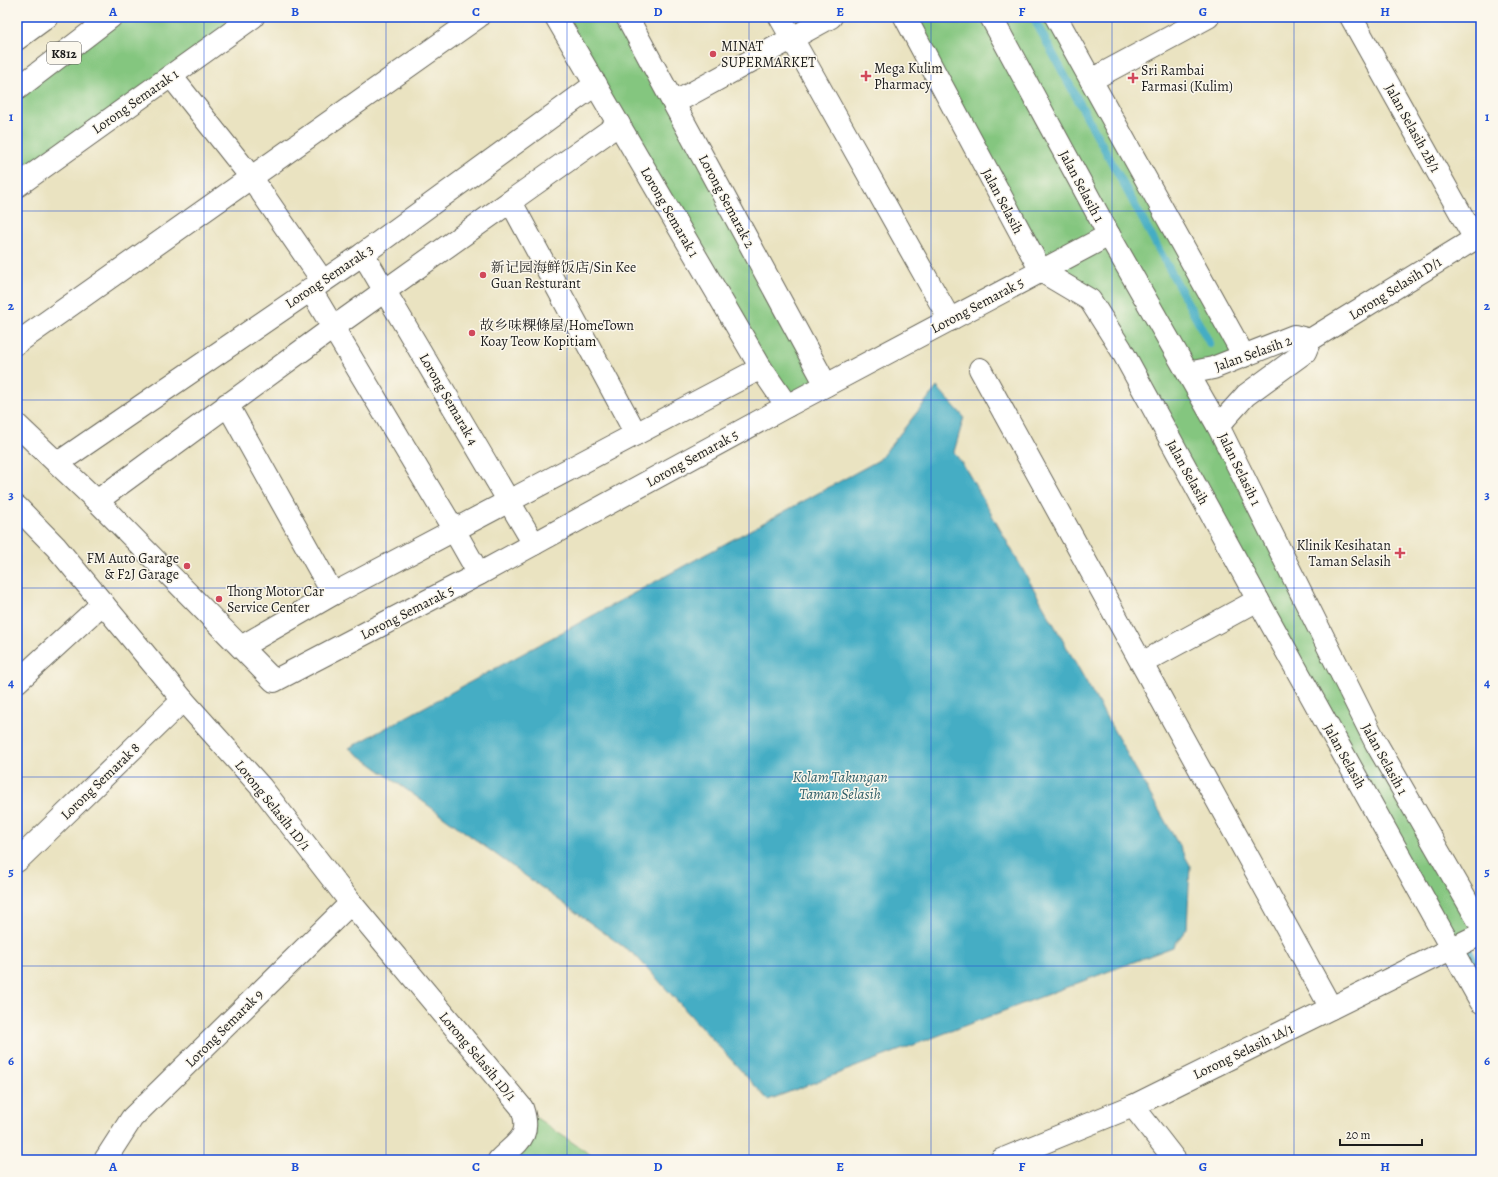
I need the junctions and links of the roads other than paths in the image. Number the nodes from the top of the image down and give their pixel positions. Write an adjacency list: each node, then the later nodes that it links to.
1 (47, 17): 15 (street, K812)
2 (111, 17): 19 (street, K812)
3 (253, 17): 16 (street, Lorong Semarak 1)
4 (478, 17): 22 (street)
5 (556, 17): 18 (street, Lorong Semarak 1)
6 (627, 17): 20 (street, Lorong Semarak 2)
7 (780, 17): 14 (street)
8 (831, 17): 14 (street)
9 (905, 17): 28 (street, Jalan Selasih)
10 (991, 17): 25 (street, Jalan Selasih 1)
11 (1056, 17): 17 (street)
12 (1208, 17): 17 (street)
13 (1351, 17): 26 (street, Jalan Selasih 2B/1)
14 (792, 38): 20 (street); 31 (street)
15 (17, 39)
16 (171, 76): 22 (street); 23 (street, Lorong Semarak 1)
17 (1091, 80): 35 (street)
18 (596, 84): 21 (street, Lorong Semarak 1); 27 (street, Lorong Semarak 3)
19 (17, 89)
20 (674, 103): 39 (street, Lorong Semarak 2)
21 (619, 124): 24 (street); 36 (street, Lorong Semarak 1)
22 (251, 177): 29 (street); 34 (street)
23 (17, 186)
24 (511, 202): 30 (street); 44 (street)
25 (1109, 235): 28 (street, Lorong Semarak 5); 38 (street, Jalan Selasih 1)
26 (1478, 237): 33 (street, Lorong Selasih D/1)
27 (363, 254): 29 (street, Lorong Semarak 3); 30 (street, Lorong Semarak 4)
28 (1040, 271): 31 (street, Lorong Semarak 5); 53 (street, Jalan Selasih)
29 (316, 284): 32 (street); 45 (street, Lorong Semarak 3)
30 (386, 290): 32 (street); 47 (street, Lorong Semarak 4)
31 (950, 320): 39 (street, Lorong Semarak 5)
32 (334, 327): 40 (street); 49 (street)
33 (1310, 340): 35 (street, Jalan Selasih 2); 43 (street, Jalan Selasih 2)
34 (17, 343)
35 (1244, 356): 38 (street, Jalan Selasih 2)
36 (761, 368): 41 (street, Lorong Semarak 1); 44 (street)
37 (980, 369): 56 (street)
38 (1188, 372): 43 (street, Jalan Selasih 1)
39 (826, 385): 41 (street, Lorong Semarak 5)
40 (227, 404): 46 (street); 52 (street)
41 (787, 406): 50 (street, Lorong Semarak 5)
42 (17, 425): 45 (street)
43 (1218, 426): 61 (street, Jalan Selasih 1)
44 (636, 434): 47 (street)
45 (58, 463): 46 (street)
46 (97, 501): 55 (street)
47 (509, 501): 49 (street); 50 (street, Lorong Semarak 4)
48 (17, 507): 54 (street, Lorong Selasih 1D/1)
49 (454, 530): 51 (street); 52 (street)
50 (534, 544): 51 (street, Lorong Semarak 5)
51 (479, 574): 55 (street, Lorong Semarak 5)
52 (334, 594): 55 (street)
53 (1258, 600): 56 (street); 63 (street, Jalan Selasih)
54 (103, 603): 57 (street); 58 (street, Lorong Selasih 1D/1)
55 (241, 647)
56 (1142, 663): 65 (street)
57 (17, 682)
58 (183, 700): 59 (street, Lorong Semarak 8); 60 (street, Lorong Selasih 1D/1)
59 (17, 861)
60 (350, 903): 67 (street, Lorong Semarak 9); 68 (street, Lorong Selasih 1D/1)
61 (1481, 925)
62 (1481, 934): 63 (street, Lorong Selasih 1A/1)
63 (1452, 948): 64 (street, Jalan Selasih); 65 (street, Lorong Selasih 1A/1)
64 (1481, 1002)
65 (1331, 1008): 66 (street, Lorong Selasih 1A/1)
66 (1133, 1106): 69 (street, Lorong Selasih 1A/1); 70 (street)
67 (105, 1160)
68 (499, 1160)
69 (1001, 1160)
70 (1175, 1160)

